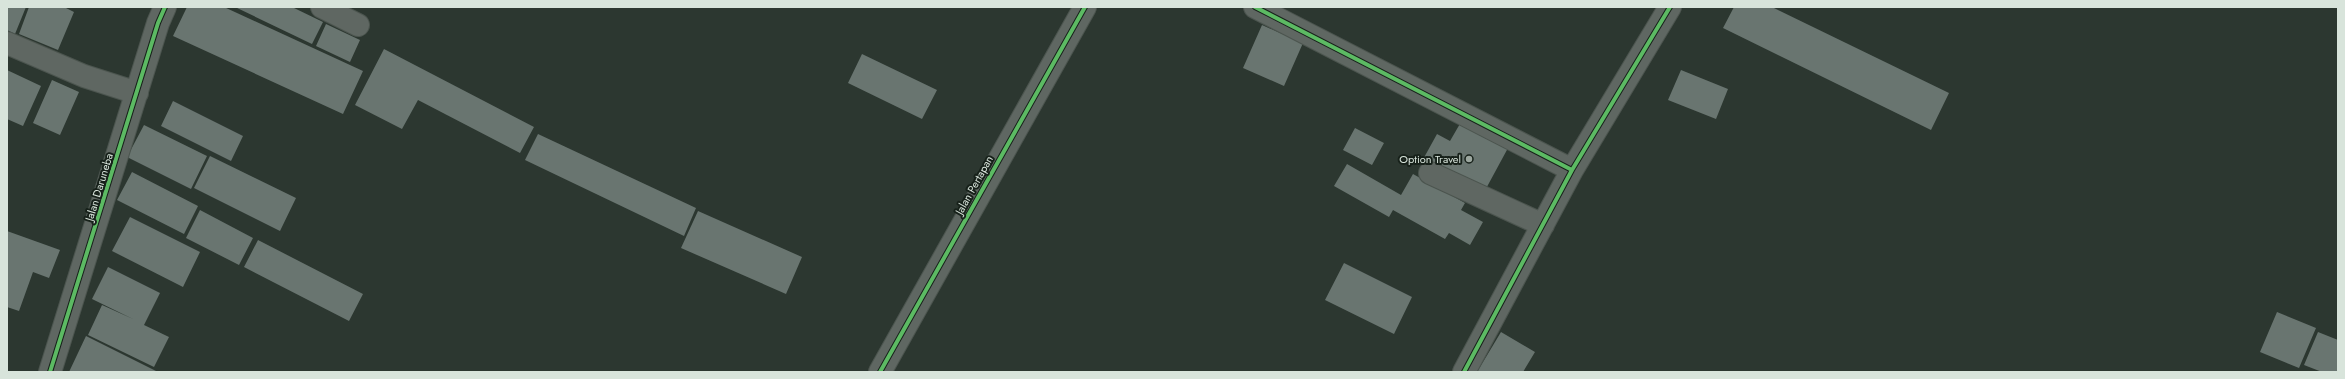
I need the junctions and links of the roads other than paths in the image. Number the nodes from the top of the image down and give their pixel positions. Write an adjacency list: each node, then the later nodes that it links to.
1 (165, 7): 8 (street, Jalan Daruneba)
2 (322, 7): 6 (street)
3 (1084, 7): 13 (street, Jalan Pertapan)
4 (1255, 7): 9 (street)
5 (1670, 7): 9 (street)
6 (358, 25)
7 (7, 43): 8 (street)
8 (129, 90): 12 (street, Jalan Daruneba)
9 (1572, 170): 11 (street)
10 (1430, 173): 11 (street)
11 (1543, 225): 14 (street)
12 (50, 372)
13 (880, 372)
14 (1464, 372)

